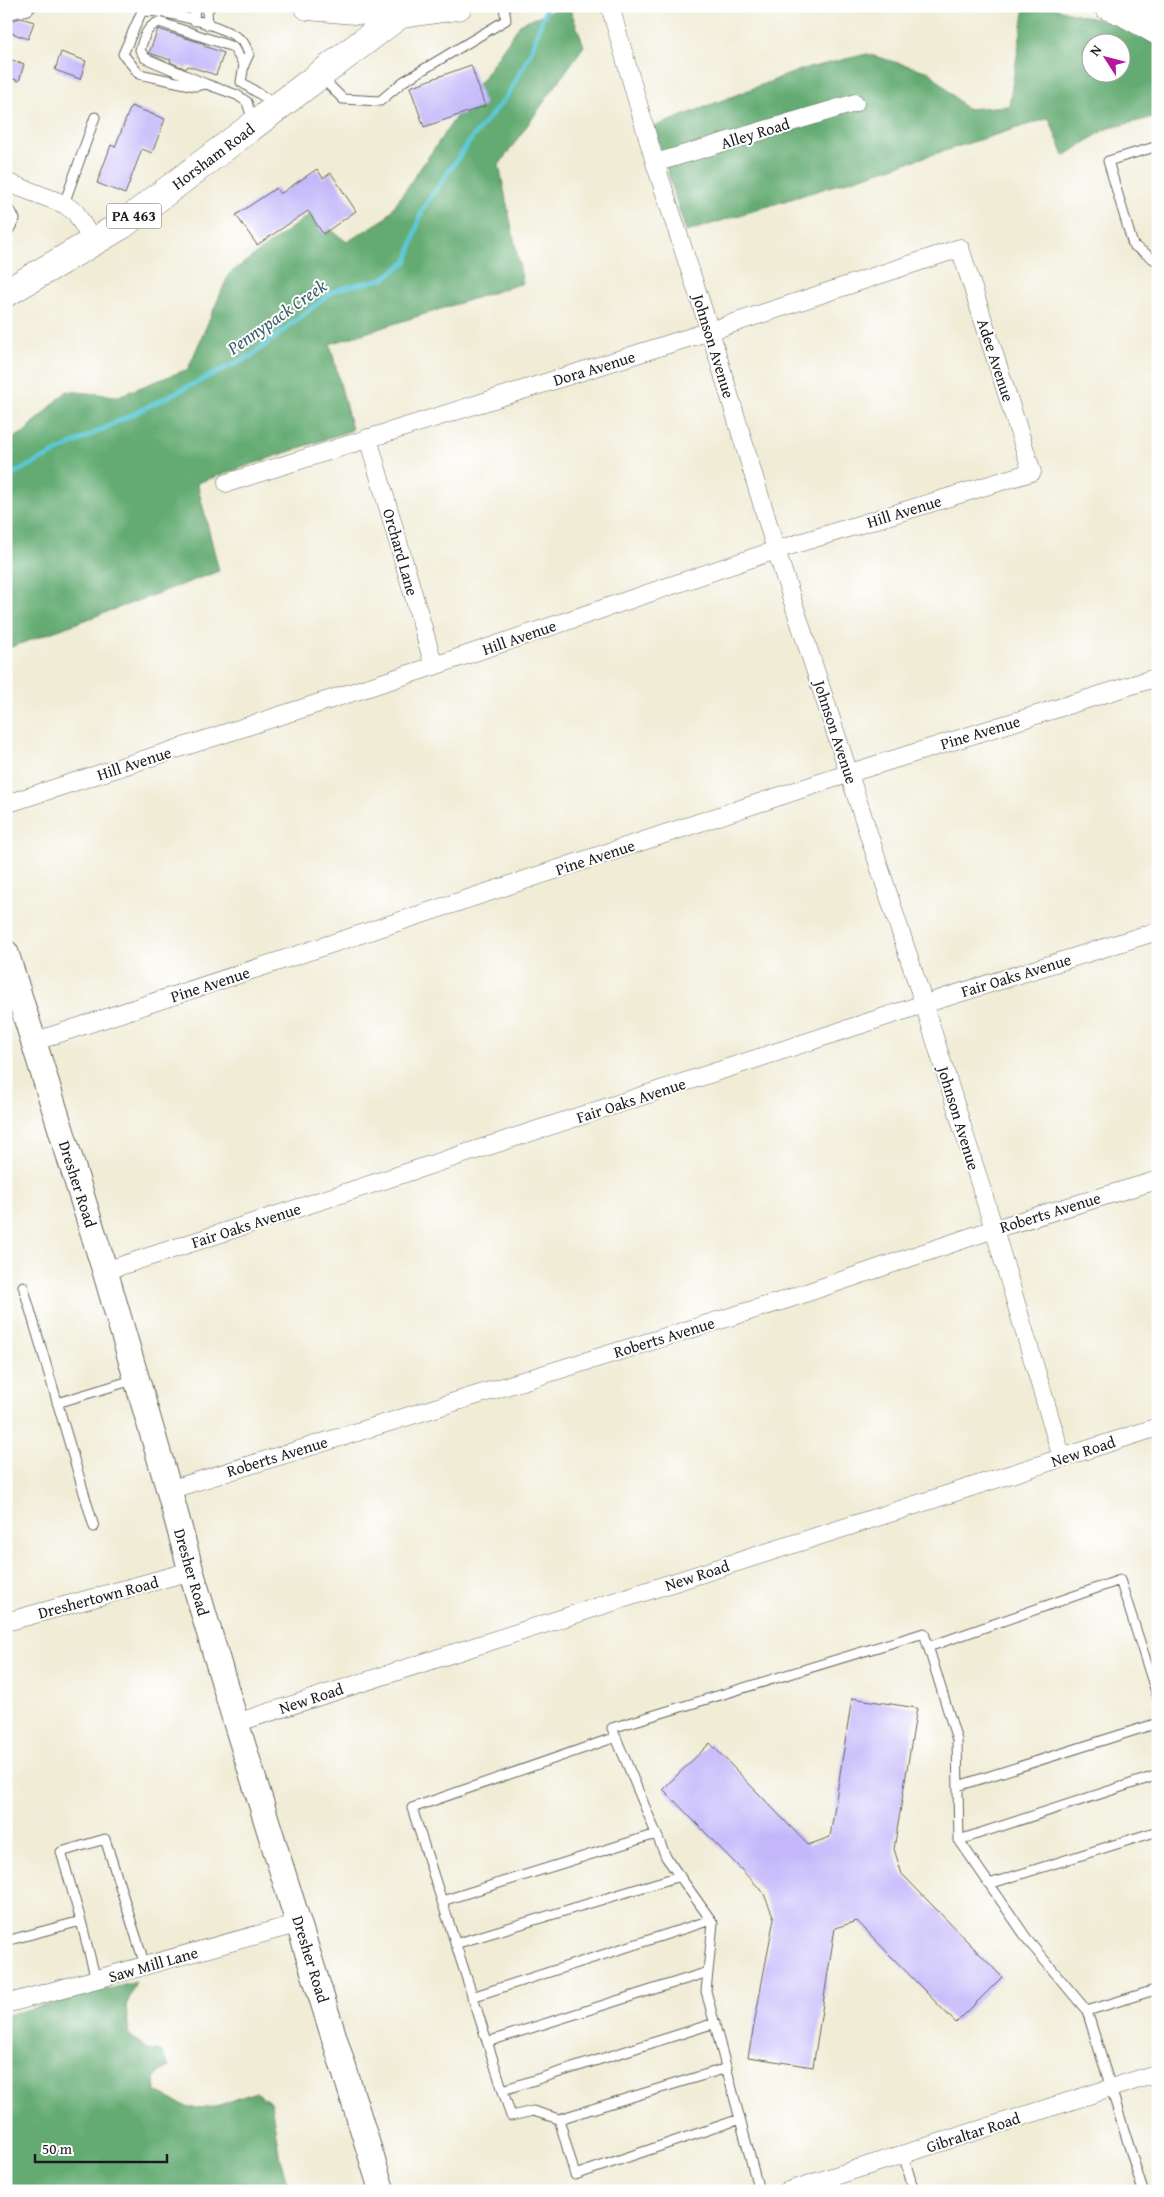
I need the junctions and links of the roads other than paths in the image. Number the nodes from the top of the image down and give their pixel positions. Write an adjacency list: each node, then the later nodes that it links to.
1 (32, 6): 10 (lane)
2 (195, 6): 11 (lane)
3 (211, 6): 12 (lane)
4 (308, 6): 9 (main road)
5 (458, 6): 9 (main road)
6 (504, 6): 15 (lane)
7 (610, 6): 24 (street, Johnson Avenue)
8 (1108, 6): 13 (main road)
9 (406, 10): 15 (main road, Horsham Road / PA 463)
10 (6, 15)
11 (194, 21): 12 (lane); 17 (lane)
12 (208, 25): 14 (lane)
13 (1158, 31)
14 (244, 65): 16 (lane); 17 (lane)
15 (320, 76): 20 (main road, Horsham Road / PA 463)
16 (241, 82): 18 (lane); 20 (lane)
17 (206, 84): 18 (lane)
18 (224, 90): 22 (lane)
19 (855, 103): 24 (street, Alley Road)
20 (280, 107): 22 (main road, Horsham Road / PA 463)
21 (95, 117): 26 (lane)
22 (254, 126): 29 (main road, Horsham Road / PA 463)
23 (1158, 146): 31 (lane)
24 (655, 163): 33 (street, Johnson Avenue)
25 (6, 182): 26 (street)
26 (64, 204): 29 (street)
27 (6, 208): 28 (lane)
28 (6, 235)
29 (93, 242): 32 (main road, Horsham Road / PA 463)
30 (960, 248): 33 (street, Dora Avenue); 35 (street, Adee Avenue)
31 (1158, 262)
32 (6, 293)
33 (710, 332): 34 (street, Dora Avenue); 37 (street, Johnson Avenue)
34 (368, 438): 36 (street, Dora Avenue); 38 (street, Orchard Lane)
35 (1032, 472): 37 (street, Hill Avenue)
36 (227, 483)
37 (776, 550): 38 (street, Hill Avenue); 40 (street, Johnson Avenue)
38 (434, 666): 41 (street, Hill Avenue)
39 (1158, 676): 40 (street, Pine Avenue)
40 (850, 773): 44 (street, Johnson Avenue); 45 (street, Pine Avenue)
41 (6, 804)
42 (1158, 931): 44 (street, Fair Oaks Avenue)
43 (6, 953): 45 (main road, Dresher Road)
44 (924, 1004): 47 (street, Johnson Avenue); 48 (street, Fair Oaks Avenue)
45 (33, 1042): 48 (main road, Dresher Road)
46 (1158, 1180): 47 (street, Roberts Avenue)
47 (994, 1229): 53 (street, Johnson Avenue); 54 (street, Roberts Avenue)
48 (105, 1271): 50 (main road, Dresher Road)
49 (23, 1286): 51 (lane)
50 (137, 1379): 51 (lane); 54 (main road, Dresher Road)
51 (57, 1403): 55 (lane)
52 (1158, 1427): 53 (street, New Road)
53 (1062, 1458): 60 (street, New Road)
54 (170, 1490): 56 (main road, Dresher Road)
55 (94, 1527)
56 (190, 1571): 57 (street, Dreshertown Road); 60 (main road, Dresher Road)
57 (6, 1622)
58 (928, 1647): 59 (lane); 62 (lane); 64 (lane)
59 (1158, 1698)
60 (236, 1722): 73 (main road, Dresher Road)
61 (1158, 1723): 64 (lane)
62 (616, 1737): 66 (lane); 70 (lane)
63 (1158, 1775): 67 (lane)
64 (958, 1786): 67 (lane)
65 (1158, 1831): 69 (lane)
66 (656, 1834): 68 (lane); 70 (lane)
67 (959, 1840): 69 (lane)
68 (680, 1876): 71 (lane); 75 (lane)
69 (989, 1884): 82 (lane)
70 (442, 1901): 75 (lane)
71 (710, 1920): 77 (lane); 80 (lane)
72 (81, 1921): 74 (lane); 76 (lane); 78 (lane)
73 (300, 1923): 76 (street, Saw Mill Lane); 92 (main road, Dresher Road)
74 (6, 1941)
75 (455, 1944): 80 (lane)
76 (145, 1966): 78 (street, Saw Mill Lane)
77 (708, 1972): 83 (lane); 84 (lane)
78 (96, 1980): 81 (street, Saw Mill Lane)
79 (1158, 1989): 82 (lane)
80 (472, 1997): 84 (lane)
81 (6, 2004)
82 (1087, 2012): 87 (lane)
83 (715, 2023): 85 (lane); 88 (lane)
84 (487, 2042): 88 (lane)
85 (727, 2068): 89 (lane); 90 (lane)
86 (1158, 2073): 87 (street, Gibraltar Road)
87 (1111, 2088): 91 (street, Gibraltar Road); 96 (lane)
88 (503, 2090): 89 (lane)
89 (560, 2119): 90 (lane)
90 (740, 2119): 93 (lane)
91 (903, 2154): 94 (street, Gibraltar Road); 95 (lane)
92 (382, 2191)
93 (759, 2191)
94 (788, 2191)
95 (914, 2191)
96 (1143, 2191)

